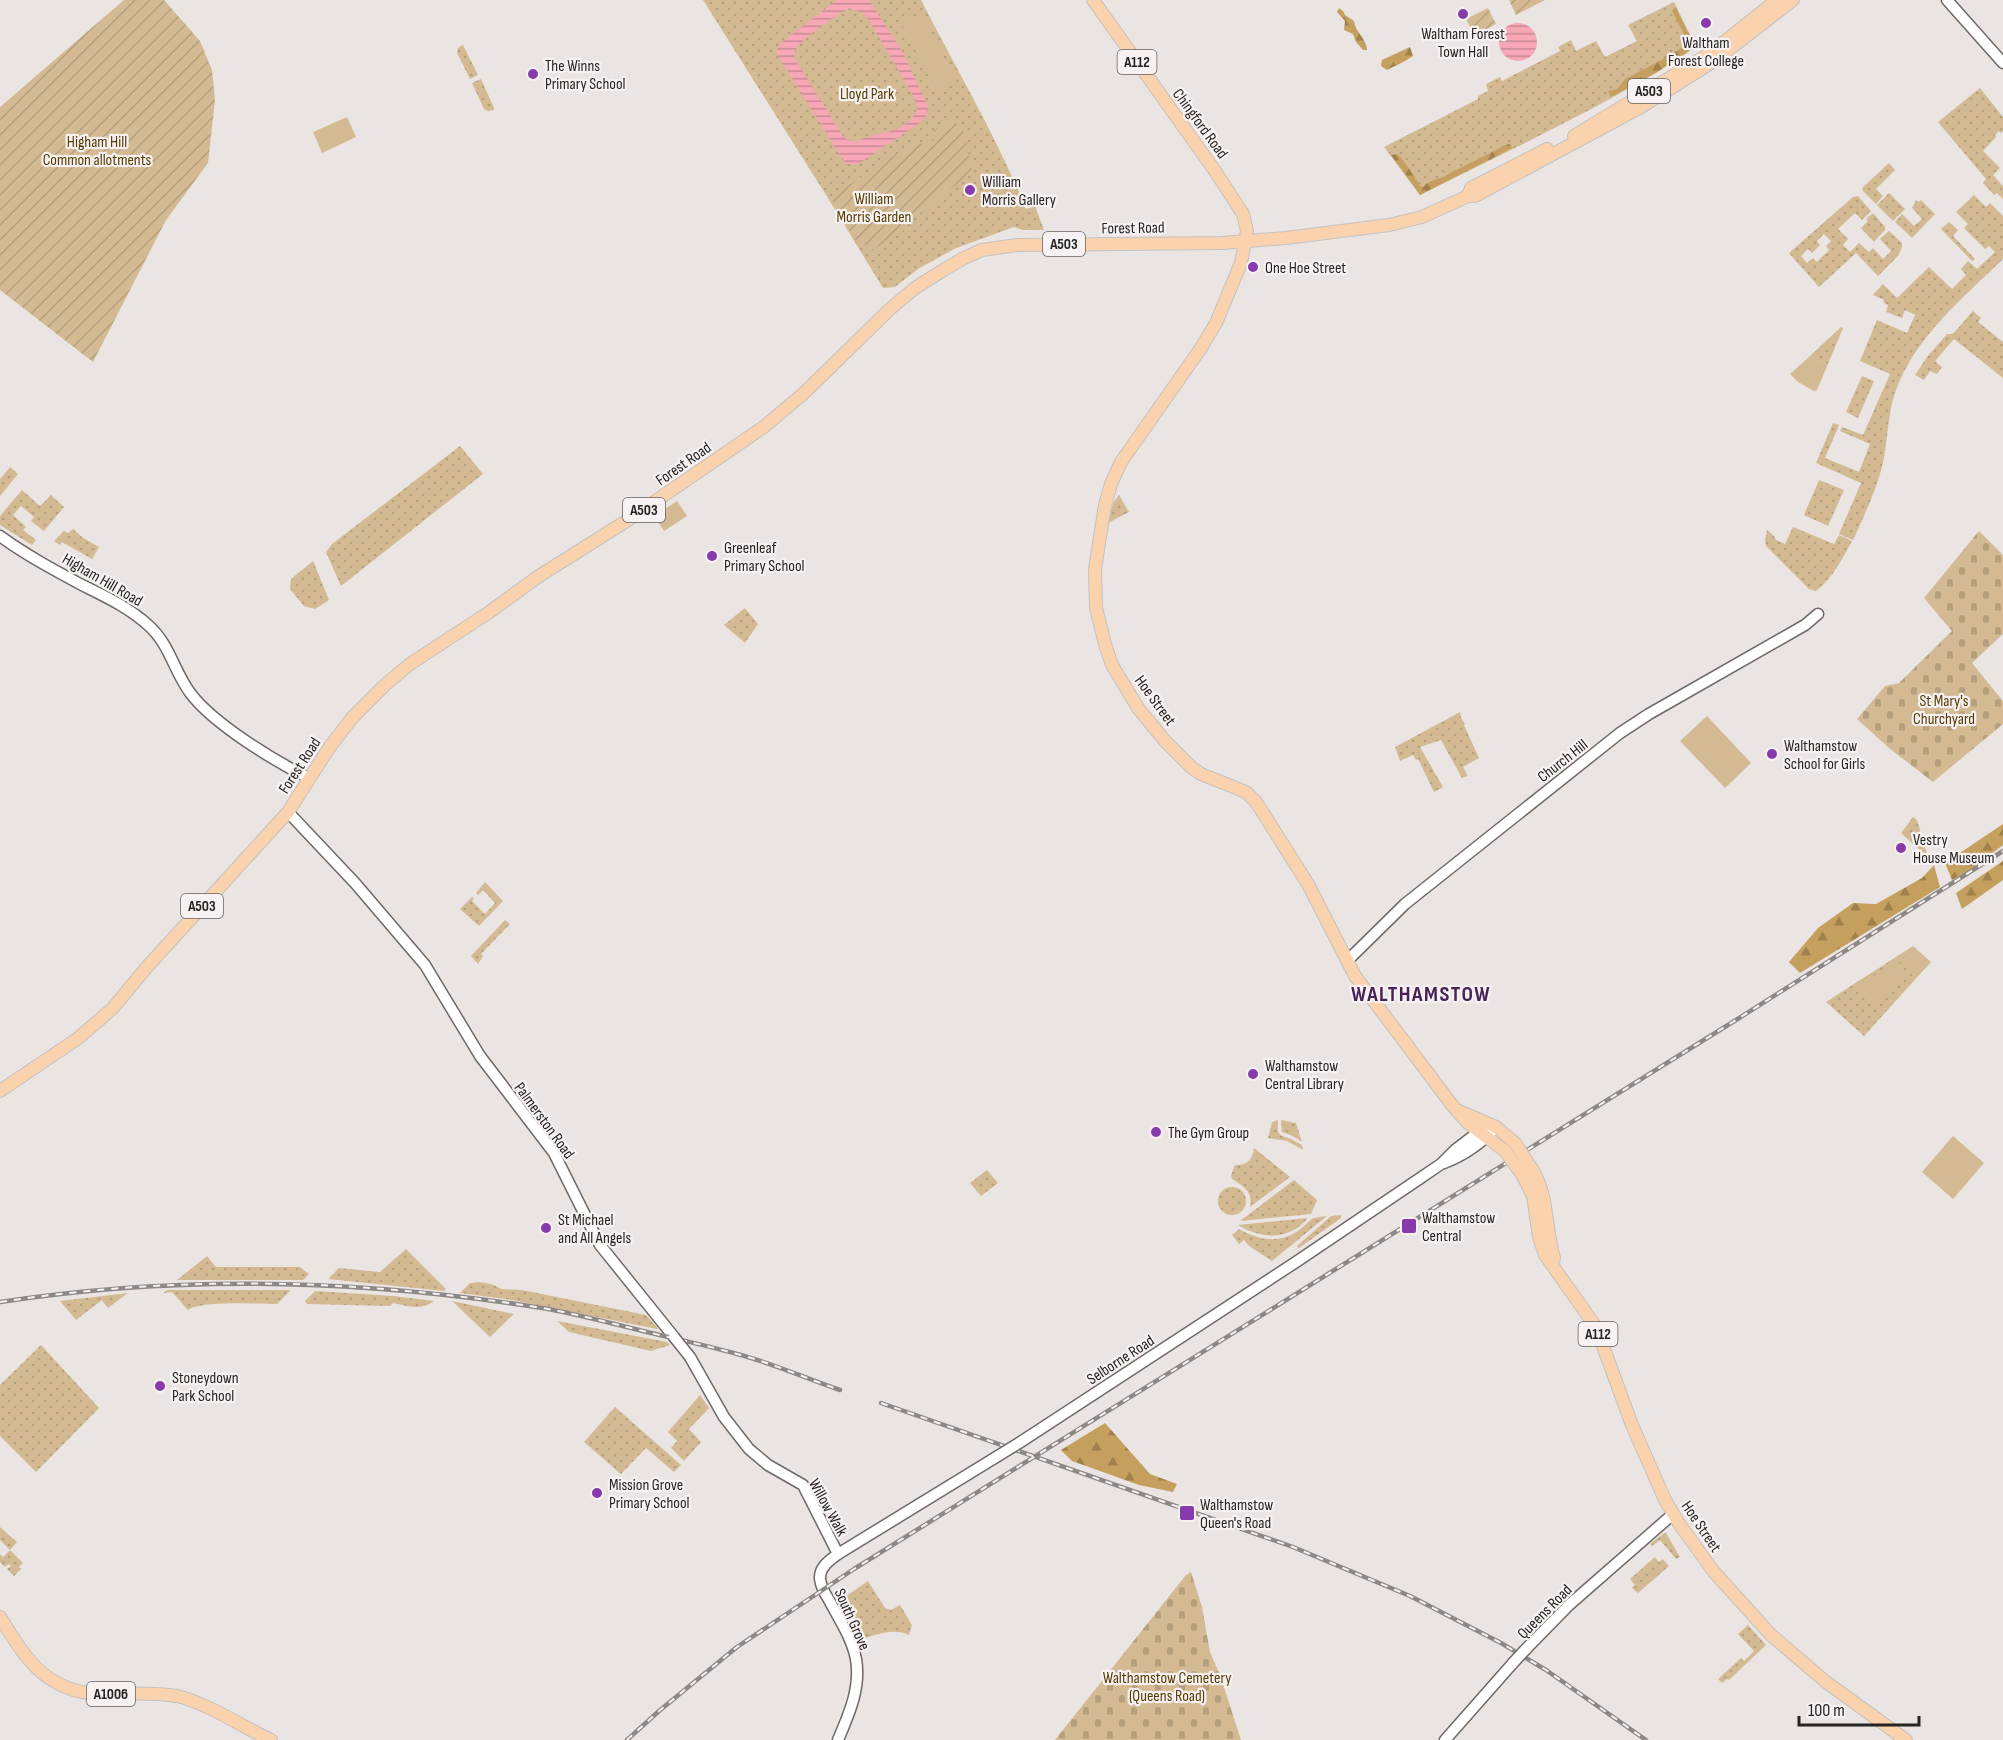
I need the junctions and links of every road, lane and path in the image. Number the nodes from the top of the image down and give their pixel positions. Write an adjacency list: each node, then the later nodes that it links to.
1 (1093, 0): 7 (main road, Chingford Road / A112)
2 (1777, 0): 6 (main road, Forest Road / A503)
3 (1793, 0): 6 (main road, Forest Road / A503)
4 (1947, 0): 5 (street)
5 (2003, 63)
6 (1468, 196): 7 (main road, Forest Road / A503)
7 (1246, 241): 10 (main road, Forest Road / A503); 12 (main road, Hoe Street / A112)
8 (0, 536): 10 (street, Higham Hill Road)
9 (1818, 614): 12 (street, Church Hill)
10 (309, 778): 11 (main road, Forest Road / A503)
11 (288, 812): 13 (main road, Forest Road / A503); 15 (street, Palmerston Road, bridge)
12 (1347, 961): 14 (main road, Hoe Street / A112)
13 (0, 1091)
14 (1488, 1130): 16 (main road, Hoe Street / A112, bridge); 17 (street, Selborne Road, bridge)
15 (790, 1476): 17 (street, Willow Walk)
16 (1673, 1514): 22 (street, Queens Road, bridge); 23 (main road, Hoe Street / A112)
17 (838, 1554): 18 (street, Selborne Road)
18 (820, 1580): 21 (street, South Grove)
19 (0, 1617): 20 (main road, A1006)
20 (271, 1740)
21 (838, 1740)
22 (1445, 1740)
23 (1906, 1740)

